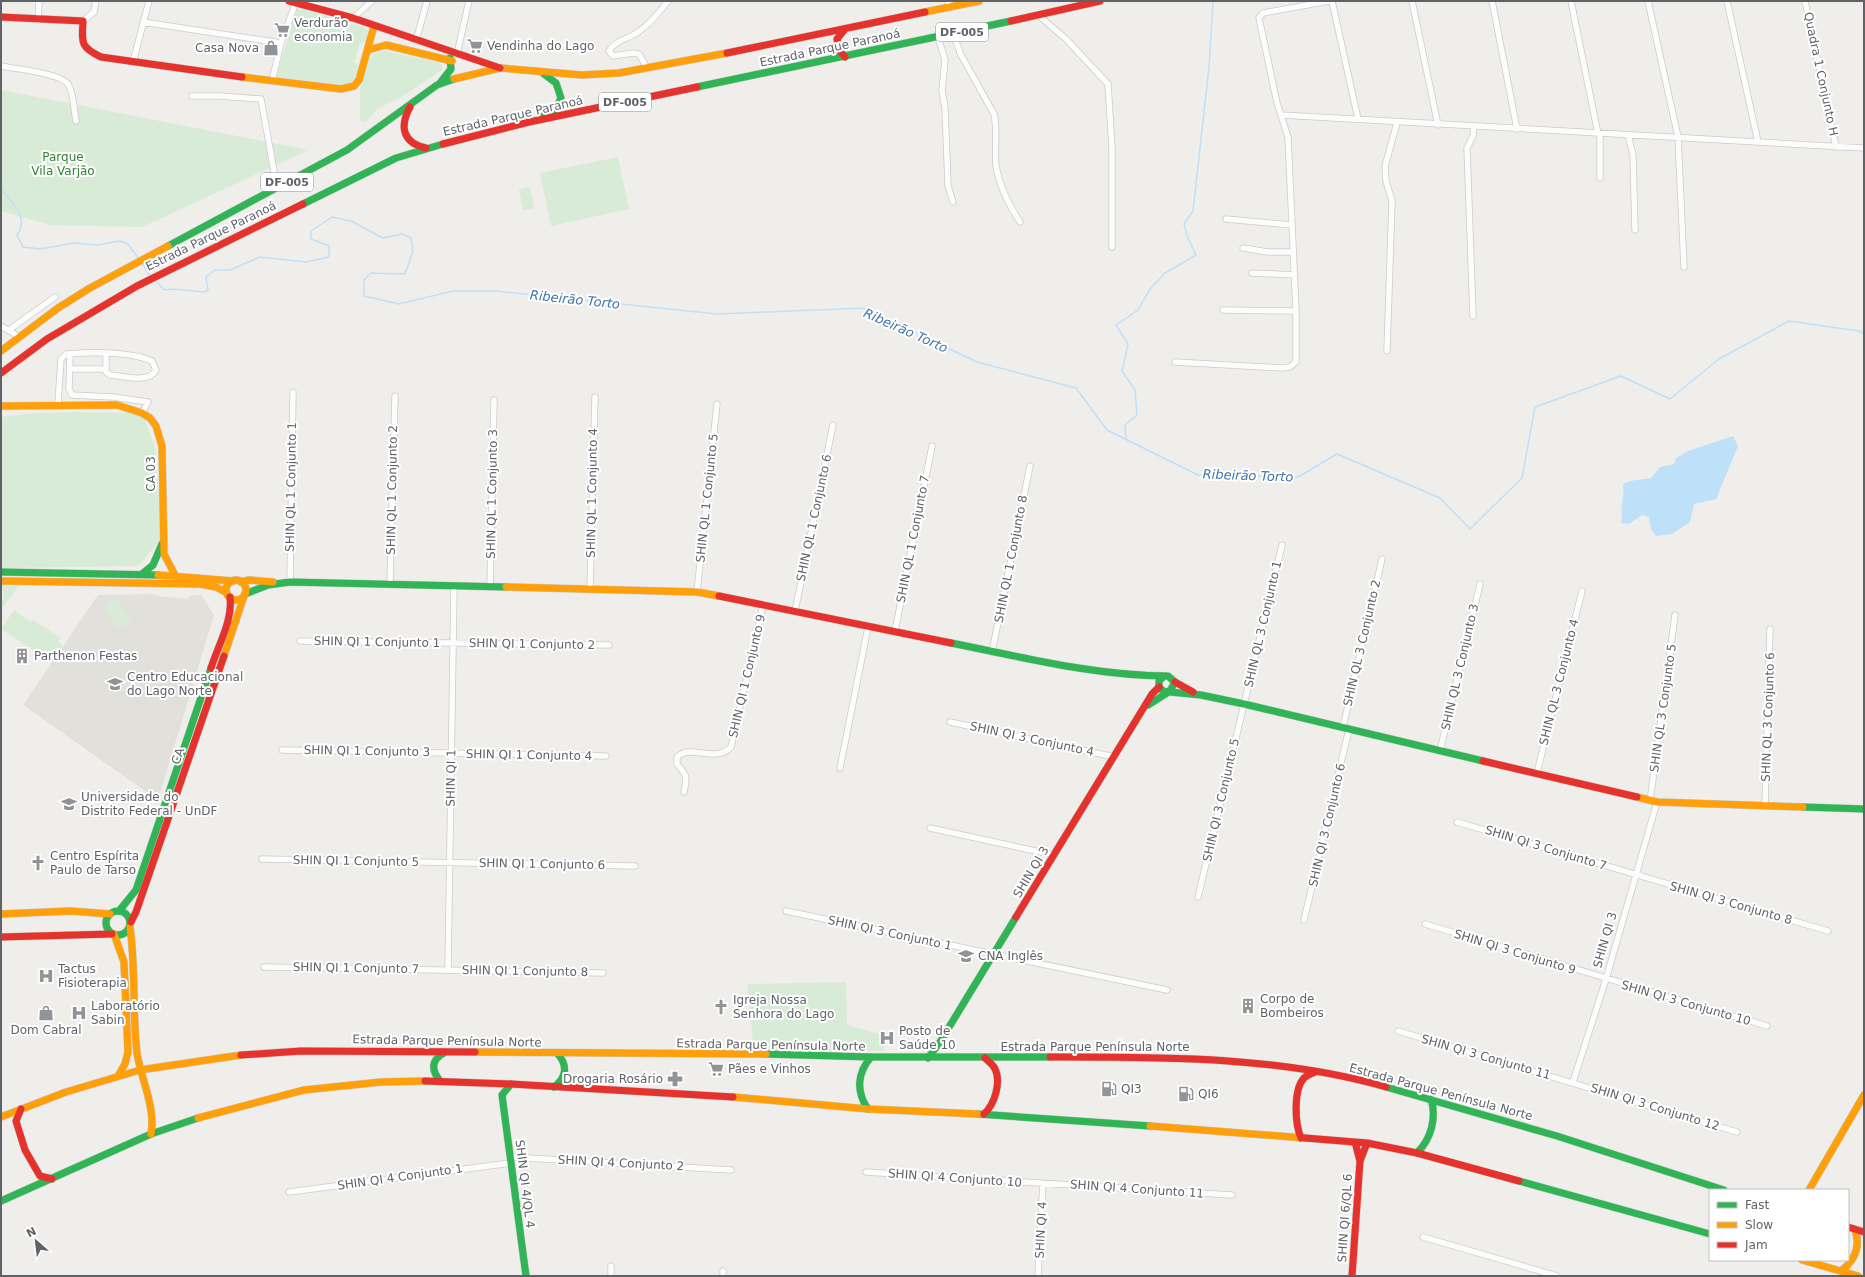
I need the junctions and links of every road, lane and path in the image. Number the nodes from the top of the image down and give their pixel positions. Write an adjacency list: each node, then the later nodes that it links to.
1 (38, 1): 25 (street)
2 (96, 1): 26 (street)
3 (149, 1): 27 (street)
4 (372, 1): 24 (street)
5 (426, 1): 32 (street)
6 (469, 1): 36 (street)
7 (668, 1): 42 (street)
8 (979, 1): 20 (main road, Estrada Parque Paranoá / DF-005)
9 (1080, 1): 21 (main road)
10 (1100, 1): 21 (main road, Estrada Parque Paranoá / DF-005)
11 (1329, 1): 48 (street)
12 (1332, 1): 49 (street)
13 (1412, 1): 53 (street)
14 (1492, 1): 55 (street)
15 (1571, 1): 56 (street)
16 (1648, 1): 58 (street)
17 (1727, 1): 59 (street)
18 (1806, 1): 60 (street, Quadra 1 Conjunto H)
19 (292, 2): 24 (main road); 33 (street)
20 (949, 4): 29 (main road, Estrada Parque Paranoá / DF-005)
21 (1074, 7): 22 (main road, Estrada Parque Paranoá / DF-005)
22 (1038, 15): 30 (main road, Estrada Parque Paranoá / DF-005); 70 (street)
23 (1, 17): 25 (main road)
24 (353, 18): 28 (main road)
25 (38, 20): 26 (main road)
26 (83, 21): 39 (main road)
27 (143, 22): 33 (street); 39 (street)
28 (374, 26): 32 (main road); 34 (main road)
29 (845, 29): 37 (main road); 42 (main road, Estrada Parque Paranoá / DF-005)
30 (953, 34): 31 (main road, Estrada Parque Paranoá / DF-005); 67 (street)
31 (938, 37): 37 (main road, Estrada Parque Paranoá / DF-005); 65 (street)
32 (416, 41): 35 (main road)
33 (281, 43): 44 (street)
34 (368, 50): 38 (main road); 44 (main road)
35 (446, 51): 36 (main road); 38 (main road)
36 (457, 54): 41 (main road)
37 (845, 57): 51 (main road, Estrada Parque Paranoá / DF-005)
38 (452, 61): 45 (main road)
39 (133, 62): 44 (main road)
40 (1, 66): 50 (street)
41 (500, 68): 43 (main road, Estrada Parque Paranoá / DF-005); 45 (main road, Estrada Parque Paranoá / DF-005)
42 (647, 68): 43 (main road, Estrada Parque Paranoá / DF-005)
43 (535, 71): 51 (main road)
44 (272, 81)
45 (437, 85): 47 (main road, Estrada Parque Paranoá / DF-005)
46 (192, 96): 64 (street)
47 (412, 103): 61 (main road); 64 (main road, Estrada Parque Paranoá / DF-005)
48 (1281, 115): 49 (street); 68 (street)
49 (1358, 119): 52 (street)
50 (76, 121)
51 (528, 122): 61 (main road, Estrada Parque Paranoá / DF-005)
52 (1398, 123): 53 (street); 84 (street)
53 (1438, 125): 54 (street)
54 (1474, 127): 55 (street); 79 (street)
55 (1517, 128): 56 (street)
56 (1599, 134): 57 (street); 63 (street)
57 (1628, 135): 58 (street); 69 (street)
58 (1678, 137): 59 (street); 73 (street)
59 (1758, 142): 60 (street)
60 (1836, 147): 62 (street)
61 (427, 148): 90 (main road, Estrada Parque Paranoá / DF-005)
62 (1864, 148)
63 (1600, 178)
64 (277, 188): 82 (main road, Estrada Parque Paranoá / DF-005)
65 (953, 202)
66 (1226, 219): 68 (street)
67 (1020, 222)
68 (1292, 225): 72 (street)
69 (1635, 230)
70 (1112, 247)
71 (1243, 248): 72 (street)
72 (1293, 252): 75 (street)
73 (1684, 267)
74 (1252, 273): 75 (street)
75 (1294, 275): 78 (street)
76 (55, 297): 81 (street)
77 (1223, 310): 78 (street)
78 (1296, 311): 87 (street)
79 (1473, 316)
80 (1, 326): 81 (street)
81 (9, 330): 82 (street)
82 (18, 336): 83 (main road, Estrada Parque Paranoá / DF-005)
83 (1, 351)
84 (1387, 351)
85 (106, 353): 86 (street); 89 (street); 89 (street)
86 (70, 354): 88 (street); 95 (street)
87 (1175, 362)
88 (70, 369): 89 (street); 98 (street)
89 (106, 369)
90 (1, 373)
91 (293, 392): 111 (street, SHIN QL 1 Conjunto 1)
92 (395, 396): 113 (street, SHIN QL 1 Conjunto 2)
93 (594, 397): 117 (street, SHIN QL 1 Conjunto 4)
94 (494, 400): 116 (street, SHIN QL 1 Conjunto 3)
95 (58, 404): 97 (main road, CA 03); 98 (main road, CA 03)
96 (717, 404): 119 (street, SHIN QL 1 Conjunto 5)
97 (2, 405)
98 (142, 413): 102 (main road, CA 03)
99 (833, 425): 123 (street, SHIN QL 1 Conjunto 6)
100 (932, 446): 127 (street, SHIN QL 1 Conjunto 7)
101 (1030, 466): 131 (street, SHIN QL 1 Conjunto 8)
102 (162, 542): 106 (main road, CA 03); 107 (main road, CA 03)
103 (1282, 545): 138 (street, SHIN QL 3 Conjunto 1)
104 (1382, 559): 141 (street, SHIN QL 3 Conjunto 2)
105 (1, 572): 106 (main road)
106 (142, 574): 107 (main road)
107 (175, 575): 109 (main road)
108 (1, 581): 120 (main road)
109 (233, 581): 110 (main road); 120 (main road)
110 (241, 582): 112 (main road); 121 (main road)
111 (290, 582): 112 (main road); 113 (main road)
112 (277, 583): 121 (main road)
113 (390, 584): 115 (main road)
114 (1480, 584): 143 (street, SHIN QL 3 Conjunto 3)
115 (454, 587): 116 (main road); 129 (street, SHIN QI 1)
116 (490, 587): 117 (main road)
117 (590, 589): 119 (main road)
118 (1582, 591): 148 (street, SHIN QL 3 Conjunto 4)
119 (697, 592): 122 (main road)
120 (228, 595): 121 (main road); 161 (main road, CA)
121 (244, 595): 167 (main road, CA)
122 (763, 605): 123 (main road); 149 (street, SHIN QI 1 Conjunto 9)
123 (795, 611): 125 (main road)
124 (1675, 615): 150 (street, SHIN QL 3 Conjunto 5)
125 (868, 627): 127 (main road); 147 (street)
126 (1770, 629): 151 (street, SHIN QL 3 Conjunto 6)
127 (894, 631): 131 (main road)
128 (300, 641): 129 (street, SHIN QI 1 Conjunto 1)
129 (455, 644): 130 (street, SHIN QI 1 Conjunto 2); 144 (street, SHIN QI 1)
130 (609, 645)
131 (992, 652): 132 (main road)
132 (1142, 676): 133 (main road); 135 (main road)
133 (1163, 677): 134 (main road); 135 (main road)
134 (1175, 682): 136 (main road); 137 (main road)
135 (1158, 686): 136 (main road); 139 (main road, SHIN QI 3)
136 (1168, 692): 137 (main road); 139 (main road, SHIN QI 3)
137 (1201, 695): 138 (main road)
138 (1244, 704): 141 (main road); 160 (street, SHIN QI 3 Conjunto 5)
139 (1142, 713): 146 (main road, SHIN QI 3)
140 (950, 722): 146 (street, SHIN QI 3 Conjunto 4)
141 (1346, 728): 143 (main road); 165 (street, SHIN QI 3 Conjunto 6)
142 (282, 750): 144 (street, SHIN QI 1 Conjunto 3)
143 (1440, 751): 148 (main road)
144 (452, 753): 145 (street, SHIN QI 1 Conjunto 4); 157 (street, SHIN QI 1)
145 (606, 756)
146 (1114, 757): 155 (main road, SHIN QI 3)
147 (840, 768)
148 (1537, 773): 150 (main road)
149 (684, 792)
150 (1653, 802): 151 (main road); 159 (street, SHIN QI 3)
151 (1765, 805): 152 (main road)
152 (1864, 809)
153 (1457, 822): 159 (street, SHIN QI 3 Conjunto 7)
154 (930, 828): 155 (street)
155 (1054, 854): 171 (main road, SHIN QI 3)
156 (262, 859): 157 (street, SHIN QI 1 Conjunto 5)
157 (450, 862): 158 (street, SHIN QI 1 Conjunto 6); 173 (street, SHIN QI 1)
158 (635, 866)
159 (1635, 875): 168 (street, SHIN QI 3 Conjunto 8); 175 (street, SHIN QI 3)
160 (1198, 897)
161 (119, 911): 164 (main road); 167 (main road)
162 (786, 912): 171 (street, SHIN QI 3 Conjunto 1)
163 (1, 914): 164 (main road)
164 (110, 914): 169 (main road)
165 (1304, 920)
166 (1425, 924): 175 (street, SHIN QI 3 Conjunto 9)
167 (130, 925): 169 (main road); 180 (main road)
168 (1828, 931)
169 (113, 934): 170 (main road); 190 (main road)
170 (1, 937)
171 (994, 954): 176 (street, SHIN QI 3 Conjunto 1); 179 (main road, SHIN QI 3)
172 (264, 967): 173 (street, SHIN QI 1 Conjunto 7)
173 (448, 969): 174 (street, SHIN QI 1 Conjunto 8)
174 (604, 973)
175 (1606, 979): 177 (street, SHIN QI 3 Conjunto 10); 192 (street, SHIN QI 3)
176 (1167, 990)
177 (1767, 1026)
178 (1398, 1031): 192 (street, SHIN QI 3 Conjunto 11)
179 (940, 1042): 184 (main road, SHIN QI 3); 185 (main road)
180 (137, 1050): 187 (main road); 188 (main road)
181 (444, 1053): 182 (main road, Estrada Parque Península Norte); 187 (main road, Estrada Parque Península Norte); 191 (main road)
182 (556, 1053): 183 (main road, Estrada Parque Península Norte); 195 (main road)
183 (871, 1058): 184 (main road, Estrada Parque Península Norte); 200 (main road)
184 (928, 1058): 185 (main road, Estrada Parque Península Norte)
185 (942, 1058): 186 (main road, Estrada Parque Península Norte)
186 (985, 1058): 189 (main road, Estrada Parque Península Norte); 201 (main road)
187 (158, 1067): 188 (main road, Estrada Parque Península Norte)
188 (140, 1070): 190 (main road, Estrada Parque Península Norte); 204 (main road)
189 (1318, 1072): 198 (main road, Estrada Parque Península Norte); 205 (main road)
190 (118, 1076): 199 (main road, Estrada Parque Península Norte)
191 (440, 1081): 193 (main road); 204 (main road)
192 (1573, 1082): 203 (street, SHIN QI 3 Conjunto 12)
193 (492, 1083): 194 (main road); 196 (main road)
194 (511, 1084): 195 (main road); 196 (main road)
195 (554, 1087): 200 (main road)
196 (502, 1095): 209 (main road, SHIN QI 4/QL 4)
197 (1864, 1095): 216 (main road)
198 (1432, 1099): 208 (main road); 215 (main road, Estrada Parque Península Norte)
199 (21, 1109): 202 (main road, Estrada Parque Península Norte); 213 (main road)
200 (868, 1109): 201 (main road)
201 (984, 1114): 205 (main road)
202 (1, 1117)
203 (1737, 1132)
204 (151, 1134): 213 (main road)
205 (1301, 1138): 206 (main road)
206 (1355, 1142): 207 (main road); 210 (main road, SHIN QI 6/QL 6)
207 (1367, 1143): 208 (main road); 210 (main road, SHIN QI 6/QL 6)
208 (1417, 1153): 222 (main road)
209 (510, 1160): 211 (street, SHIN QI 4 Conjunto 2); 217 (street, SHIN QI 4 Conjunto 1); 227 (main road, SHIN QI 4/QL 4)
210 (1360, 1161): 230 (main road, SHIN QI 6/QL 6)
211 (731, 1170)
212 (866, 1172): 214 (street, SHIN QI 4 Conjunto 10)
213 (52, 1179): 219 (main road)
214 (1043, 1183): 218 (street, SHIN QI 4 Conjunto 11); 229 (street, SHIN QI 4)
215 (1721, 1189)
216 (1810, 1189)
217 (289, 1192)
218 (1232, 1195)
219 (1, 1201)
220 (1851, 1229): 221 (main road); 226 (main road)
221 (1864, 1232)
222 (1709, 1234)
223 (1423, 1237): 231 (street)
224 (1806, 1261): 226 (main road)
225 (611, 1266): 228 (street)
226 (1841, 1271): 232 (main road)
227 (526, 1276)
228 (611, 1276)
229 (1038, 1276)
230 (1352, 1276)
231 (1557, 1276)
232 (1858, 1276)

